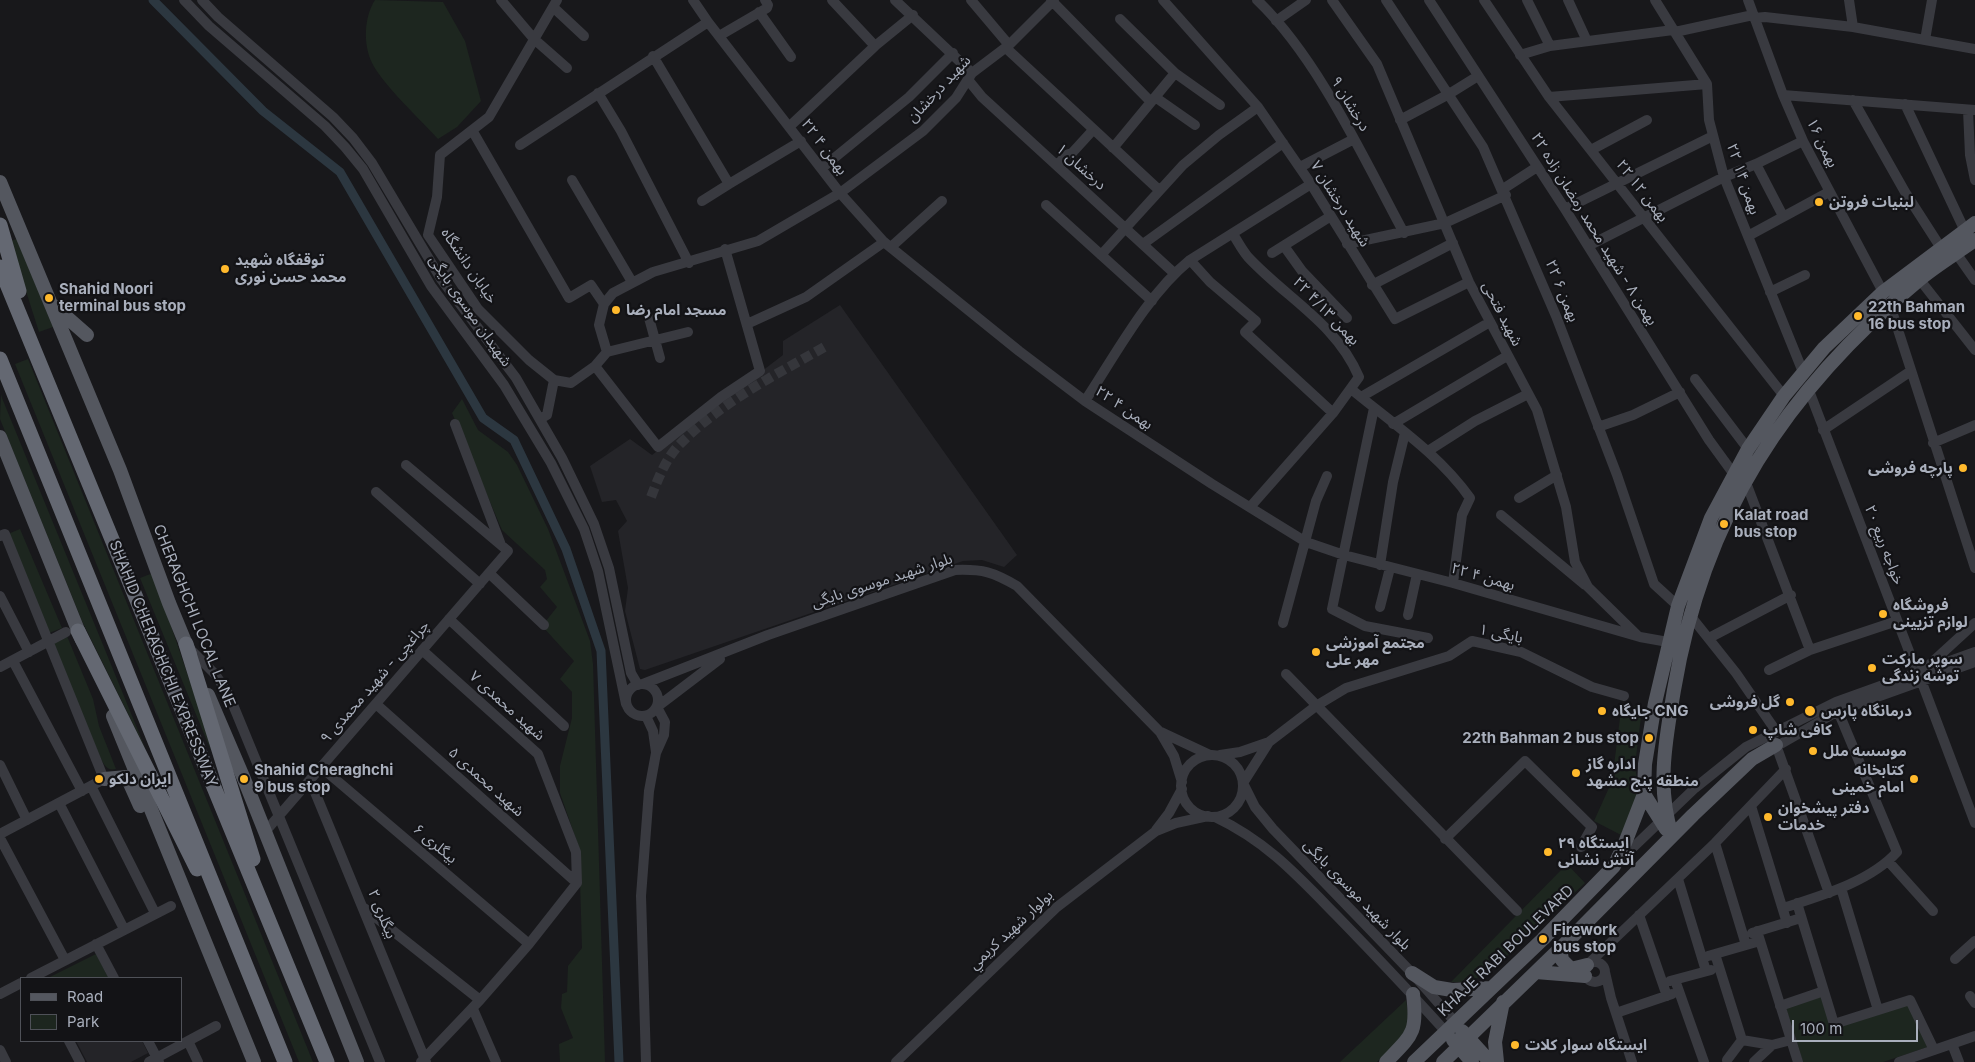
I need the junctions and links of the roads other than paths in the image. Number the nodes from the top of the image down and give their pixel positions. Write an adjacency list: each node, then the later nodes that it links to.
1 (184, 0): 219 (street, شهیدان موسوی بایگی)
2 (202, 0): 157 (street, شهیدان موسوی بایگی)
3 (501, 0): 33 (street)
4 (693, 0): 28 (street, ۲۲ بهمن ۴)
5 (832, 0): 36 (street)
6 (895, 0): 24 (street, درخشان ۱)
7 (972, 0): 37 (street)
8 (1053, 0): 37 (street, شهید درخشان); 53 (street)
9 (1163, 0): 57 (street, شهید درخشان ۷)
10 (1257, 0): 27 (street, درخشان ۹)
11 (1306, 0): 27 (street)
12 (1332, 0): 59 (street, شهید فتحی)
13 (1386, 0): 50 (street, ۲۲ بهمن ۶)
14 (1429, 0): 46 (street, ۲۲ بهمن ۸ - شهید محمد رمضان زاده)
15 (1484, 0): 41 (street, ۲۲ بهمن ۱۲)
16 (1527, 0): 38 (street)
17 (1568, 0): 35 (street)
18 (1656, 0): 30 (street, ۲۲ بهمن ۱۴)
19 (1748, 0): 25 (street, بهمن ۱۶)
20 (1849, 0): 29 (street)
21 (1932, 0): 34 (street)
22 (555, 3): 31 (street); 33 (street, خیابان دانشگاه)
23 (764, 6): 32 (street); 43 (street)
24 (913, 15): 36 (street); 40 (street, درخشان ۱)
25 (1754, 17): 29 (street); 30 (street); 51 (street, بهمن ۱۶)
26 (1120, 19): 45 (street)
27 (1276, 20): 66 (street, درخشان ۹)
28 (708, 22): 32 (street, ۲۲ بهمن ۴); 42 (street)
29 (1853, 27): 34 (street)
30 (1674, 31): 35 (street); 48 (street, ۲۲ بهمن ۱۴)
31 (584, 36)
32 (719, 36): 62 (street, ۲۲ بهمن ۴)
33 (534, 39): 44 (street); 63 (street, خیابان دانشگاه)
34 (1925, 40): 39 (street)
35 (1587, 41): 38 (street)
36 (875, 46): 62 (street)
37 (1007, 46): 47 (street, شهید درخشان); 64 (street)
38 (1550, 46): 41 (street)
39 (1975, 48)
40 (953, 53): 47 (street, درخشان ۱); 77 (street)
41 (1520, 55): 52 (street, ۲۲ بهمن ۱۲)
42 (653, 56): 49 (street); 83 (street)
43 (791, 57)
44 (567, 68)
45 (1176, 73): 53 (street); 56 (street)
46 (1478, 76): 50 (street); 75 (street, ۲۲ بهمن ۸ - شهید محمد رمضان زاده)
47 (971, 77): 74 (street, درخشان ۱); 88 (street, شهید درخشان)
48 (1706, 84): 52 (street); 65 (street, ۲۲ بهمن ۱۴)
49 (598, 93): 70 (street); 115 (street)
50 (1449, 94): 59 (street); 86 (street, ۲۲ بهمن ۶)
51 (1782, 95): 54 (street); 68 (street, بهمن ۱۶)
52 (1549, 97): 72 (street, ۲۲ بهمن ۱۲)
53 (1153, 100): 61 (street); 71 (street)
54 (1853, 100): 55 (street); 109 (street)
55 (1905, 104): 58 (street); 99 (street)
56 (1220, 105)
57 (1258, 107): 69 (street, شهید درخشان ۷); 85 (street)
58 (1971, 110): 80 (street)
59 (1400, 120): 96 (street, شهید فتحی)
60 (1647, 120): 72 (street)
61 (1195, 125)
62 (790, 126): 67 (street, ۲۲ بهمن ۴)
63 (472, 130): 128 (street); 147 (street, خیابان دانشگاه)
64 (1093, 130): 71 (street); 74 (street)
65 (1713, 136): 78 (street, ۲۲ بهمن ۱۴); 82 (street)
66 (1354, 139): 76 (street); 100 (street, درخشان ۹)
67 (801, 141): 77 (street, ۲۲ بهمن ۴); 83 (street)
68 (1803, 141): 73 (street); 87 (street, بهمن ۱۶)
69 (1283, 143): 76 (street, شهید درخشان ۷); 105 (street)
70 (520, 145)
71 (1113, 148): 85 (street)
72 (1590, 150): 82 (street, ۲۲ بهمن ۱۲)
73 (1756, 164): 78 (street); 94 (street)
74 (1057, 166): 98 (street, درخشان ۱)
75 (1538, 166): 86 (street); 92 (street, ۲۲ بهمن ۸ - شهید محمد رمضان زاده)
76 (1300, 167): 84 (street, شهید درخشان ۷)
77 (822, 168): 88 (street, ۲۲ بهمن ۴)
78 (1724, 177): 95 (street); 102 (street, ۲۲ بهمن ۱۴)
79 (572, 180): 121 (street)
80 (1975, 180)
81 (0, 182): 127 (main road, CHERAGHCHI LOCAL LANE)
82 (1617, 183): 92 (street); 95 (street, ۲۲ بهمن ۱۲)
83 (729, 184): 89 (street)
84 (1311, 184): 93 (street, شهید درخشان ۷); 101 (street)
85 (1159, 190): 98 (street)
86 (1504, 192): 96 (street); 161 (street, ۲۲ بهمن ۶)
87 (1829, 192): 94 (street); 125 (street, بهمن ۱۶)
88 (840, 193): 104 (street, ۲۲ بهمن ۴); 110 (street, شهید درخشان)
89 (702, 201)
90 (942, 201): 104 (street)
91 (1046, 205): 113 (street)
92 (1565, 209): 108 (street, ۲۲ بهمن ۸ - شهید محمد رمضان زاده)
93 (1331, 216): 106 (street, شهید درخشان ۷); 107 (street)
94 (1784, 216): 102 (street)
95 (1643, 217): 108 (street); 152 (street, ۲۲ بهمن ۱۲)
96 (1445, 223): 100 (street); 103 (street, شهید فتحی)
97 (0, 225): 143 (highway)
98 (1125, 228): 105 (street, درخشان ۱); 113 (street)
99 (1972, 231): 109 (main road); 112 (main road)
100 (1404, 232): 106 (street)
101 (1233, 234): 114 (street); 148 (street, ۲۲ بهمن ۴/۱۳)
102 (1748, 236): 124 (street, ۲۲ بهمن ۱۴)
103 (1453, 243): 122 (street, شهید فتحی); 123 (street)
104 (888, 244): 133 (street); 154 (street, ۲۲ بهمن ۴)
105 (1143, 244): 117 (street, درخشان ۱)
106 (1347, 244): 123 (street, شهید درخشان ۷)
107 (1284, 246): 111 (street); 131 (street)
108 (1588, 246): 150 (street, ۲۲ بهمن ۸ - شهید محمد رمضان زاده)
109 (1942, 248): 125 (main road)
110 (725, 249): 115 (street, شهید درخشان); 133 (street)
111 (1272, 253)
112 (1956, 253): 119 (main road); 120 (street)
113 (1101, 255): 126 (street)
114 (1190, 260): 117 (street); 156 (street)
115 (689, 263): 121 (street, شهید درخشان)
116 (0, 267): 143 (highway, SHAHID CHERAGHCHI EXPRESSWAY)
117 (1174, 273): 126 (street)
118 (1805, 275): 124 (street)
119 (1920, 280): 129 (main road); 137 (street)
120 (1975, 280)
121 (632, 282): 128 (street, شهید درخشان)
122 (1469, 282): 123 (street, شهید درخشان ۷); 132 (street, شهید فتحی)
123 (1372, 285)
124 (1770, 292): 145 (street, ۲۲ بهمن ۱۴)
125 (1883, 292): 145 (main road)
126 (1152, 301): 154 (street)
127 (51, 304): 135 (main road); 204 (main road, CHERAGHCHI LOCAL LANE)
128 (604, 304): 138 (street)
129 (1890, 305): 144 (street); 149 (main road)
130 (649, 318): 136 (street)
131 (1347, 318)
132 (1490, 322): 139 (street, شهید فتحی); 153 (street)
133 (747, 324): 142 (street)
134 (688, 332): 136 (street)
135 (87, 335)
136 (655, 340): 138 (street); 140 (street)
137 (1975, 350)
138 (607, 352): 142 (street)
139 (1507, 356): 151 (street, شهید فتحی); 159 (street)
140 (660, 358)
141 (0, 359): 291 (highway)
142 (595, 366): 147 (street)
143 (40, 367): 280 (highway, SHAHID CHERAGHCHI EXPRESSWAY)
144 (1911, 371): 162 (street); 165 (street)
145 (1803, 372): 152 (main road)
146 (1695, 379): 166 (street)
147 (554, 380): 157 (street)
148 (1351, 388): 153 (street); 156 (street, ۲۲ بهمن ۴/۱۳)
149 (1808, 388): 162 (street, خواجه ربیع ۲۰); 171 (main road)
150 (1680, 392): 161 (street); 171 (street, ۲۲ بهمن ۸ - شهید محمد رمضان زاده)
151 (1528, 394): 167 (street); 169 (street, شهید فتحی)
152 (1784, 396): 166 (main road)
153 (1361, 397): 155 (street)
154 (1085, 401): 174 (street, ۲۲ بهمن ۴)
155 (1374, 408): 159 (street); 179 (street)
156 (1333, 413): 174 (street, ۲۲ بهمن ۴/۱۳)
157 (540, 419): 216 (street, شهیدان موسوی بایگی)
158 (455, 424): 178 (street)
159 (1393, 424): 163 (street)
160 (1975, 425): 165 (street)
161 (1598, 427): 191 (street, ۲۲ بهمن ۶)
162 (1823, 430): 194 (street, خواجه ربیع ۲۰)
163 (1405, 434): 167 (street); 180 (street)
164 (0, 437): 198 (main road)
165 (1934, 443): 182 (street)
166 (1748, 449): 171 (main road)
167 (1428, 451): 186 (street)
168 (406, 464): 178 (street)
169 (1558, 475): 173 (street); 187 (street, شهید فتحی)
170 (1327, 476): 177 (street)
171 (1739, 476): 188 (street, ۲۲ بهمن ۸ - شهید محمد رمضان زاده); 191 (main road)
172 (376, 492): 185 (street)
173 (1519, 498)
174 (1251, 506): 177 (street, ۲۲ بهمن ۴)
175 (1501, 515): 187 (street)
176 (3, 535): 202 (street)
177 (1306, 542): 179 (street, ۲۲ بهمن ۴); 195 (street)
178 (504, 548): 183 (street, ۹ چراغچی - شهید محمدی)
179 (1344, 555): 180 (street, ۲۲ بهمن ۴); 200 (street)
180 (1380, 565): 181 (street, ۲۲ بهمن ۴)
181 (1390, 568): 184 (street, ۲۲ بهمن ۴); 190 (street)
182 (1975, 568)
183 (489, 573): 185 (street, ۹ چراغچی - شهید محمدی); 197 (street)
184 (1417, 574): 186 (street, ۲۲ بهمن ۴); 192 (street)
185 (480, 584): 193 (street, ۹ چراغچی - شهید محمدی)
186 (1453, 584): 199 (street, ۲۲ بهمن ۴)
187 (1588, 587): 199 (street, شهید فتحی)
188 (1791, 595): 201 (street); 207 (street, ۲۲ بهمن ۸ - شهید محمد رمضان زاده)
189 (0, 596): 208 (street)
190 (1380, 607)
191 (1683, 610): 201 (street, ۲۲ بهمن ۶); 203 (main road); 244 (main road)
192 (1408, 615)
193 (449, 619): 205 (street, ۹ چراغچی - شهید محمدی); 224 (street)
194 (1897, 621): 207 (street); 215 (street, خواجه ربیع ۲۰)
195 (1283, 623)
196 (1975, 623): 215 (street)
197 (544, 625)
198 (72, 631): 202 (street); 247 (main road); 291 (highway)
199 (1640, 637): 203 (street, ۲۲ بهمن ۴)
200 (1428, 638)
201 (1710, 638): 226 (street, ۲۲ بهمن ۶)
202 (48, 641): 208 (street); 233 (street)
203 (1668, 642): 239 (main road)
204 (186, 644): 242 (street); 249 (main road, CHERAGHCHI LOCAL LANE); 280 (highway)
205 (422, 650): 218 (street, ۹ چراغچی - شهید محمدی); 258 (street, شهید محمدی ۷)
206 (733, 650): 216 (street, بلوار شهید موسوی بایگی); 221 (street, بلوار شهید موسوی بایگی); 225 (street, بلوار شهید موسوی بایگی)
207 (1810, 650): 213 (street)
208 (29, 652): 210 (street)
209 (1975, 652): 215 (street, KHAJE RABI BOULEVARD)
210 (13, 660): 212 (street); 238 (street)
211 (1975, 662): 215 (street, KHAJE RABI BOULEVARD)
212 (0, 667)
213 (1769, 670)
214 (1286, 674): 220 (street)
215 (1921, 674): 222 (street, KHAJE RABI BOULEVARD); 226 (street, KHAJE RABI BOULEVARD); 246 (street, خواجه ربیع ۲۰)
216 (641, 684): 219 (street); 221 (street)
217 (1624, 696): 220 (street, بایگی ۱)
218 (376, 704): 231 (street, ۹ چراغچی - شهید محمدی); 258 (street, شهید محمدی ۵)
219 (626, 704): 223 (street)
220 (1316, 706): 227 (street, بایگی ۱); 252 (street)
221 (657, 707): 223 (street); 228 (street)
222 (1838, 711): 226 (street, KHAJE RABI BOULEVARD); 255 (street)
223 (646, 716): 228 (street)
224 (564, 726)
225 (1160, 732): 229 (street, بلوار شهید موسوی بایگی); 236 (street, بلوار شهید موسوی بایگی)
226 (1776, 738): 232 (street, ۲۲ بهمن ۶); 244 (street, KHAJE RABI BOULEVARD); 250 (main road); 272 (street, KHAJE RABI BOULEVARD)
227 (1269, 742): 229 (street); 235 (street)
228 (656, 753): 336 (street)
229 (1213, 755): 235 (street); 236 (street)
230 (0, 765): 245 (street)
231 (321, 767): 234 (street, ۹ چراغچی - شهید محمدی); 277 (street, بیگلری ۶)
232 (1786, 769): 241 (street); 260 (street, ۲۲ بهمن ۶)
233 (104, 779): 237 (street); 247 (main road)
234 (310, 780): 242 (street, ۹ چراغچی - شهید محمدی); 263 (street, بیگلری ۲)
235 (1243, 783): 243 (street); 289 (street, بلوار شهید موسوی بایگی)
236 (1182, 785): 243 (street); 248 (street, بولوار شهيد كريمي)
237 (91, 786): 238 (street); 267 (street)
238 (82, 791): 240 (street)
239 (1644, 794): 244 (main road); 256 (main road)
240 (58, 804): 245 (street); 271 (street)
241 (1751, 806): 253 (street); 264 (street)
242 (279, 816): 249 (street, ۹ چراغچی - شهید محمدی); 334 (street)
243 (1212, 817): 248 (street, بولوار شهيد كريمي); 301 (street, بلوار شهید موسوی بایگی)
244 (1663, 819): 250 (main road); 256 (street, KHAJE RABI BOULEVARD)
245 (27, 820): 251 (street)
246 (1975, 823)
247 (159, 831): 330 (main road)
248 (1156, 831): 337 (street, بولوار شهيد كريمي)
249 (264, 833): 333 (main road, CHERAGHCHI LOCAL LANE)
250 (1672, 835): 272 (main road)
251 (0, 836): 284 (street)
252 (1445, 839): 254 (street); 265 (street)
253 (1715, 844): 257 (street); 274 (street)
254 (1581, 847)
255 (1888, 861): 259 (street); 266 (street)
256 (1614, 866): 297 (main road, KHAJE RABI BOULEVARD)
257 (1678, 879): 268 (street); 282 (street)
258 (577, 883): 277 (street)
259 (1841, 888): 260 (street); 308 (street)
260 (1829, 893): 261 (street)
261 (1797, 903): 264 (street); 269 (street)
262 (171, 906): 267 (street)
263 (364, 908): 304 (street); 324 (street, بیگلری ۲)
264 (1782, 908): 270 (street)
265 (1517, 911)
266 (1933, 911)
267 (155, 913): 271 (street)
268 (1639, 915): 278 (street); 302 (street)
269 (1801, 918): 270 (street); 300 (street)
270 (1787, 923): 273 (street)
271 (124, 929): 276 (street)
272 (1575, 934): 279 (main road, KHAJE RABI BOULEVARD)
273 (1759, 936): 274 (street); 306 (street)
274 (1745, 940): 281 (street)
275 (1975, 942): 283 (street)
276 (96, 944): 284 (street); 293 (street)
277 (529, 944): 304 (street)
278 (1607, 945): 286 (street); 290 (street)
279 (1560, 948): 287 (main road, KHAJE RABI BOULEVARD); 290 (main road)
280 (282, 954): 332 (highway, SHAHID CHERAGHCHI EXPRESSWAY)
281 (1715, 954): 282 (street); 285 (street)
282 (1702, 958): 288 (street)
283 (1955, 959)
284 (65, 960): 292 (street)
285 (1719, 968): 288 (street); 313 (street)
286 (1604, 969): 290 (street); 290 (street); 303 (street)
287 (1536, 972): 290 (main road); 305 (main road, KHAJE RABI BOULEVARD)
288 (1706, 972): 294 (street)
289 (1412, 973): 297 (main road); 311 (street, بلوار شهید موسوی بایگی)
290 (1589, 974): 303 (street)
291 (250, 976): 331 (highway)
292 (35, 977)
293 (113, 977)
294 (1675, 980): 296 (street); 299 (street)
295 (20, 983): 298 (street)
296 (1662, 983)
297 (1491, 988): 311 (main road, KHAJE RABI BOULEVARD)
298 (1, 990)
299 (1679, 991): 302 (street); 345 (street)
300 (1824, 991): 306 (street); 308 (street)
301 (1413, 994): 311 (street, بلوار شهید موسوی بایگی); 338 (main road)
302 (1667, 996): 309 (street)
303 (1611, 998): 309 (street)
304 (480, 1000): 307 (street)
305 (1503, 1002): 318 (main road, KHAJE RABI BOULEVARD); 343 (main road)
306 (1780, 1006): 314 (street)
307 (472, 1009): 324 (street); 335 (street)
308 (1878, 1010): 322 (street)
309 (1616, 1013): 344 (street)
310 (216, 1026): 315 (street)
311 (1450, 1027): 318 (main road); 339 (main road, KHAJE RABI BOULEVARD)
312 (1975, 1036): 319 (street)
313 (1742, 1040): 320 (street); 325 (street)
314 (1790, 1040): 320 (street); 347 (street)
315 (188, 1041): 323 (street); 329 (street)
316 (70, 1042): 328 (street)
317 (148, 1042): 323 (street)
318 (1463, 1042): 340 (main road, KHAJE RABI BOULEVARD); 341 (main road); 342 (main road)
319 (1952, 1044): 322 (street); 348 (street)
320 (1772, 1045): 346 (street)
321 (0, 1050): 327 (street)
322 (1934, 1050): 326 (street)
323 (155, 1061)
324 (424, 1061)
325 (1728, 1061)
326 (1905, 1061)
327 (6, 1062)
328 (80, 1062)
329 (198, 1062)
330 (254, 1062)
331 (285, 1062)
332 (327, 1062)
333 (357, 1062)
334 (380, 1062)
335 (496, 1062)
336 (646, 1062)
337 (896, 1062)
338 (1386, 1062)
339 (1414, 1062)
340 (1443, 1062)
341 (1472, 1062)
342 (1490, 1062)
343 (1497, 1062)
344 (1632, 1062)
345 (1704, 1062)
346 (1754, 1062)
347 (1798, 1062)
348 (1959, 1062)

